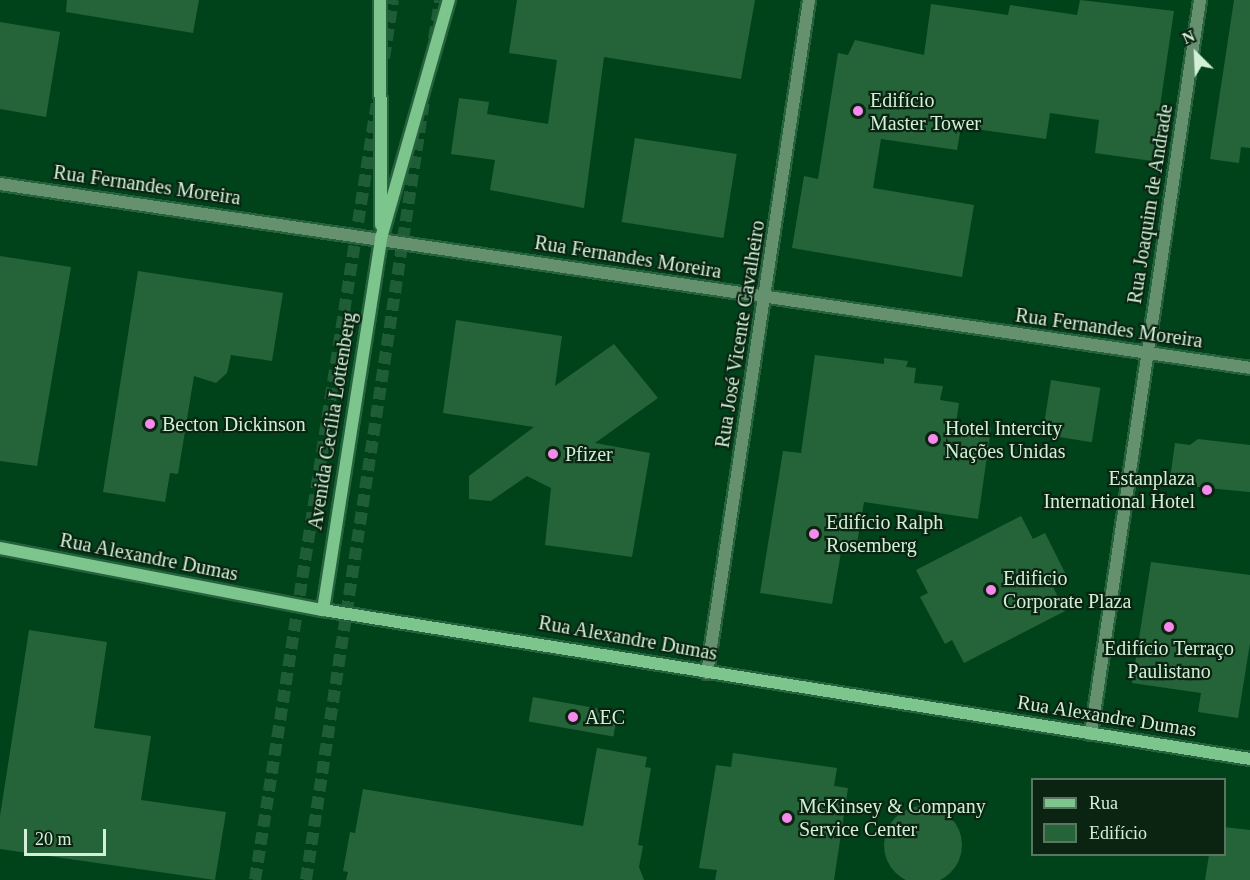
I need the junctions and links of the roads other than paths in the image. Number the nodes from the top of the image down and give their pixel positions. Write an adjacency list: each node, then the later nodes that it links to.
1 (380, 0): 6 (street, Avenida Cecília Lottenberg)
2 (449, 0): 6 (street, Avenida Cecília Lottenberg)
3 (809, 0): 7 (street, Rua José Vicente Cavalheiro)
4 (1200, 0): 8 (street, Rua Joaquim de Andrade)
5 (0, 184): 6 (street, Rua Fernandes Moreira)
6 (381, 238): 7 (street, Rua Fernandes Moreira); 11 (street, Avenida Cecília Lottenberg)
7 (766, 298): 8 (street, Rua Fernandes Moreira); 12 (street, Rua José Vicente Cavalheiro)
8 (1147, 353): 9 (street, Rua Fernandes Moreira); 13 (street, Rua Joaquim de Andrade)
9 (1250, 368)
10 (0, 548): 11 (street, Rua Alexandre Dumas)
11 (323, 610): 12 (street, Rua Alexandre Dumas)
12 (707, 673): 13 (street, Rua Alexandre Dumas)
13 (1091, 734): 14 (street, Rua Alexandre Dumas)
14 (1250, 759)

